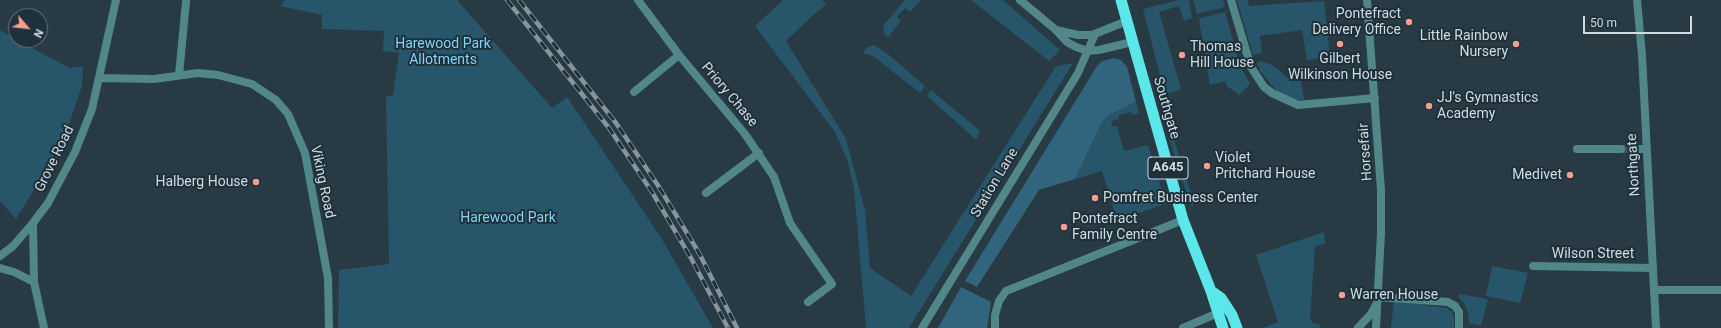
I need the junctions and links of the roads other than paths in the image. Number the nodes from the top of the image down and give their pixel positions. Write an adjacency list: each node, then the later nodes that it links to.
1 (116, 0): 16 (street, Grove Road)
2 (638, 0): 14 (street, Priory Chase)
3 (1020, 0): 10 (street)
4 (1121, 0): 9 (highway, Southgate / A645)
5 (1231, 0): 18 (street)
6 (1367, 0): 18 (street, Horsefair)
7 (1637, 0): 22 (street, Northgate)
8 (186, 2): 15 (street)
9 (1127, 22): 11 (street); 12 (highway, Southgate / A645)
10 (1056, 30): 11 (street); 13 (street)
11 (1095, 34): 13 (street, Station Lane)
12 (1132, 42): 13 (street); 25 (highway, Southgate / A645)
13 (1088, 51): 40 (street, Station Lane)
14 (679, 55): 17 (street); 23 (street, Priory Chase)
15 (179, 75): 16 (street, Viking Road); 39 (street, Viking Road)
16 (99, 78): 26 (street, Grove Road)
17 (634, 92)
18 (1375, 98): 35 (street, Horsefair)
19 (1577, 149): 20 (street)
20 (1621, 149)
21 (1635, 149): 22 (street)
22 (1646, 149): 30 (street, Northgate)
23 (758, 153): 24 (street); 36 (street, Priory Chase)
24 (706, 193)
25 (1183, 220): 34 (highway, Southgate / A645); 41 (street)
26 (34, 223): 27 (street, Grove Road); 31 (street)
27 (0, 256)
28 (1534, 266): 30 (street, Wilson Street)
29 (0, 268): 31 (street)
30 (1653, 268): 32 (street, Northgate)
31 (34, 282): 38 (street)
32 (1654, 290): 33 (street); 48 (street, Northgate)
33 (1721, 290)
34 (1211, 291): 37 (highway, Southgate / A645); 44 (highway, Southgate / A645)
35 (1378, 300): 45 (street); 46 (street, Horsefair); 47 (street)
36 (808, 302)
37 (1218, 313): 42 (street); 43 (highway, Southgate / A645)
38 (44, 328)
39 (329, 328)
40 (922, 328)
41 (995, 328)
42 (1182, 328)
43 (1223, 328)
44 (1237, 328)
45 (1358, 328)
46 (1376, 328)
47 (1459, 328)
48 (1656, 328)

